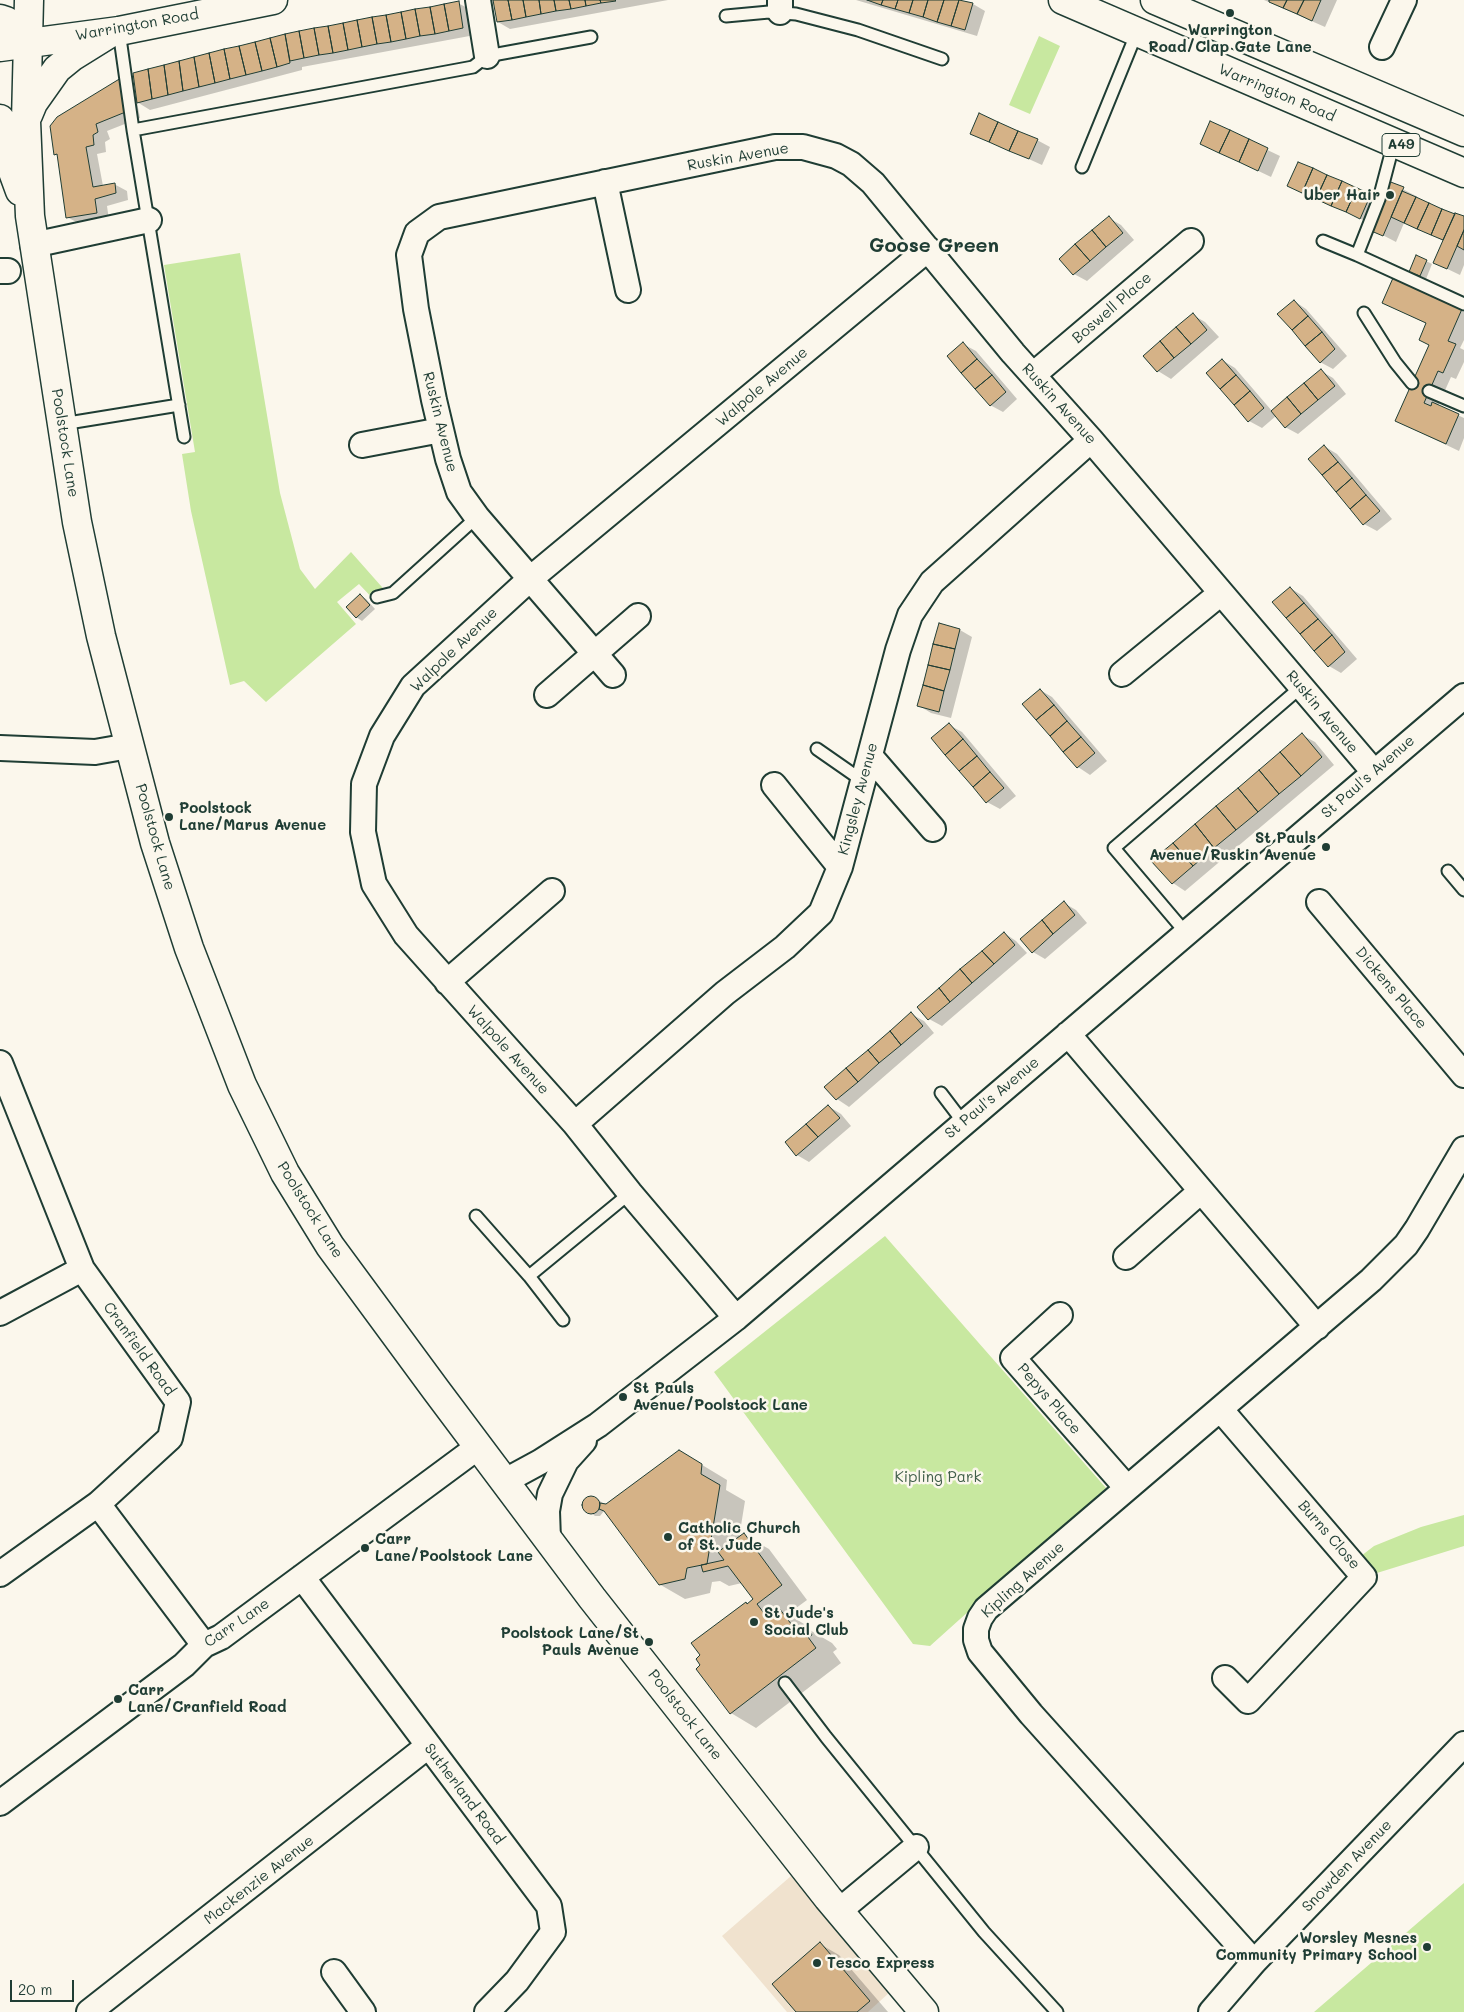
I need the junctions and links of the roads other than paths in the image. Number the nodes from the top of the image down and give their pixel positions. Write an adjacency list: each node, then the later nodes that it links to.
1 (29, 0): 14 (main road, Poolstock Lane)
2 (273, 0): 11 (main road, Warrington Road)
3 (478, 0): 17 (street)
4 (1063, 0): 8 (main road, Warrington Road / A49)
5 (1404, 0): 16 (street)
6 (1165, 3): 21 (main road, A49)
7 (780, 6): 9 (lane); 18 (lane)
8 (1099, 7): 12 (main road, Warrington Road / A49)
9 (726, 16)
10 (0, 19): 14 (main road)
11 (114, 32): 14 (main road, Warrington Road); 19 (main road); 20 (lane)
12 (1137, 32): 22 (main road, Warrington Road / A49); 23 (lane)
13 (591, 36): 17 (lane)
14 (28, 43): 15 (main road, Warrington Road); 19 (main road, Poolstock Lane)
15 (0, 47)
16 (1382, 47)
17 (487, 56): 20 (lane)
18 (942, 59)
19 (13, 120): 27 (main road, Poolstock Lane)
20 (133, 130): 28 (lane)
21 (1464, 132)
22 (1394, 142): 25 (main road, Warrington Road / A49); 33 (lane)
23 (1082, 167)
24 (0, 170): 27 (main road)
25 (1464, 173)
26 (605, 182): 32 (street, Ruskin Avenue); 34 (street); 43 (street, Ruskin Avenue)
27 (30, 216): 31 (main road, Poolstock Lane)
28 (149, 220): 31 (street); 40 (lane)
29 (1191, 241): 37 (street, Boswell Place)
30 (1323, 241): 33 (lane)
31 (33, 244): 42 (main road, Poolstock Lane)
32 (928, 249): 37 (street, Ruskin Avenue); 48 (street, Walpole Avenue)
33 (1357, 255): 35 (lane)
34 (628, 290)
35 (1464, 304)
36 (1364, 313): 38 (lane)
37 (1033, 375): 45 (street, Ruskin Avenue)
38 (1412, 383)
39 (1429, 391): 41 (lane)
40 (180, 405): 42 (lane); 44 (lane)
41 (1464, 406)
42 (62, 424): 58 (main road, Poolstock Lane)
43 (441, 430): 46 (street); 47 (street, Ruskin Avenue)
44 (184, 437)
45 (1091, 440): 49 (street, Ruskin Avenue); 61 (street, Kingsley Avenue)
46 (362, 445)
47 (477, 517): 48 (street, Ruskin Avenue); 50 (lane)
48 (530, 578): 52 (street, Ruskin Avenue); 72 (street, Walpole Avenue)
49 (1221, 593): 53 (street); 55 (street, Ruskin Avenue)
50 (377, 597)
51 (638, 616): 52 (street)
52 (595, 654): 54 (street, Ruskin Avenue); 56 (street)
53 (1122, 674)
54 (613, 676)
55 (1301, 687): 62 (street, Ruskin Avenue); 71 (lane)
56 (548, 695)
57 (1464, 696): 62 (street, St Paul's Avenue)
58 (129, 746): 59 (street); 93 (main road, Poolstock Lane)
59 (0, 748)
60 (817, 749): 63 (lane)
61 (870, 756): 63 (street, Kingsley Avenue); 65 (street)
62 (1374, 772): 71 (street, St Paul's Avenue)
63 (863, 781): 66 (street, Kingsley Avenue)
64 (774, 785): 66 (street)
65 (933, 829)
66 (840, 867): 78 (street, Kingsley Avenue)
67 (1448, 871): 68 (lane)
68 (1464, 890)
69 (552, 891): 72 (street)
70 (1318, 902): 75 (street, Dickens Place)
71 (1186, 933): 73 (street, St Paul's Avenue)
72 (447, 982): 78 (street, Walpole Avenue)
73 (1068, 1034): 77 (street, St Paul's Avenue); 80 (street)
74 (1, 1070): 84 (street, Cranfield Road)
75 (1464, 1075)
76 (941, 1093): 77 (lane)
77 (963, 1122): 88 (street, St Paul's Avenue)
78 (575, 1124): 81 (street, Walpole Avenue)
79 (1464, 1148): 90 (street)
80 (1201, 1191): 83 (street); 90 (street)
81 (630, 1193): 85 (lane); 88 (street, Walpole Avenue)
82 (476, 1216): 85 (lane)
83 (1126, 1257)
84 (82, 1270): 86 (street); 96 (street, Cranfield Road)
85 (529, 1276): 89 (lane)
86 (0, 1313)
87 (1060, 1315): 95 (street, Pepys Place)
88 (736, 1318): 92 (street, St Paul's Avenue)
89 (562, 1320)
90 (1317, 1327): 91 (street, Kipling Avenue)
91 (1221, 1410): 95 (street, Kipling Avenue); 101 (street, Burns Close)
92 (598, 1425): 94 (street, St Paul's Avenue); 97 (street)
93 (478, 1447): 94 (main road, Poolstock Lane); 99 (street, Carr Lane)
94 (505, 1481): 97 (main road, Poolstock Lane)
95 (1127, 1488): 108 (street, Kipling Avenue)
96 (98, 1504): 98 (street, Cranfield Road); 100 (street)
97 (548, 1540): 107 (main road, Poolstock Lane)
98 (0, 1574)
99 (302, 1577): 100 (street, Carr Lane); 104 (street, Sutherland Road)
100 (204, 1645): 105 (street, Carr Lane)
101 (1225, 1678)
102 (784, 1683): 106 (lane)
103 (1464, 1744): 108 (street, Snowden Avenue)
104 (428, 1746): 110 (street, Mackenzie Avenue); 113 (street, Sutherland Road)
105 (0, 1803)
106 (916, 1847): 107 (street); 115 (lane)
107 (839, 1911): 114 (main road, Poolstock Lane)
108 (1254, 1962): 116 (street, Snowden Avenue)
109 (334, 1972): 112 (street)
110 (117, 2004): 111 (street, Mackenzie Avenue)
111 (89, 2012)
112 (363, 2012)
113 (488, 2012)
114 (924, 2012)
115 (1057, 2012)
116 (1211, 2012)

